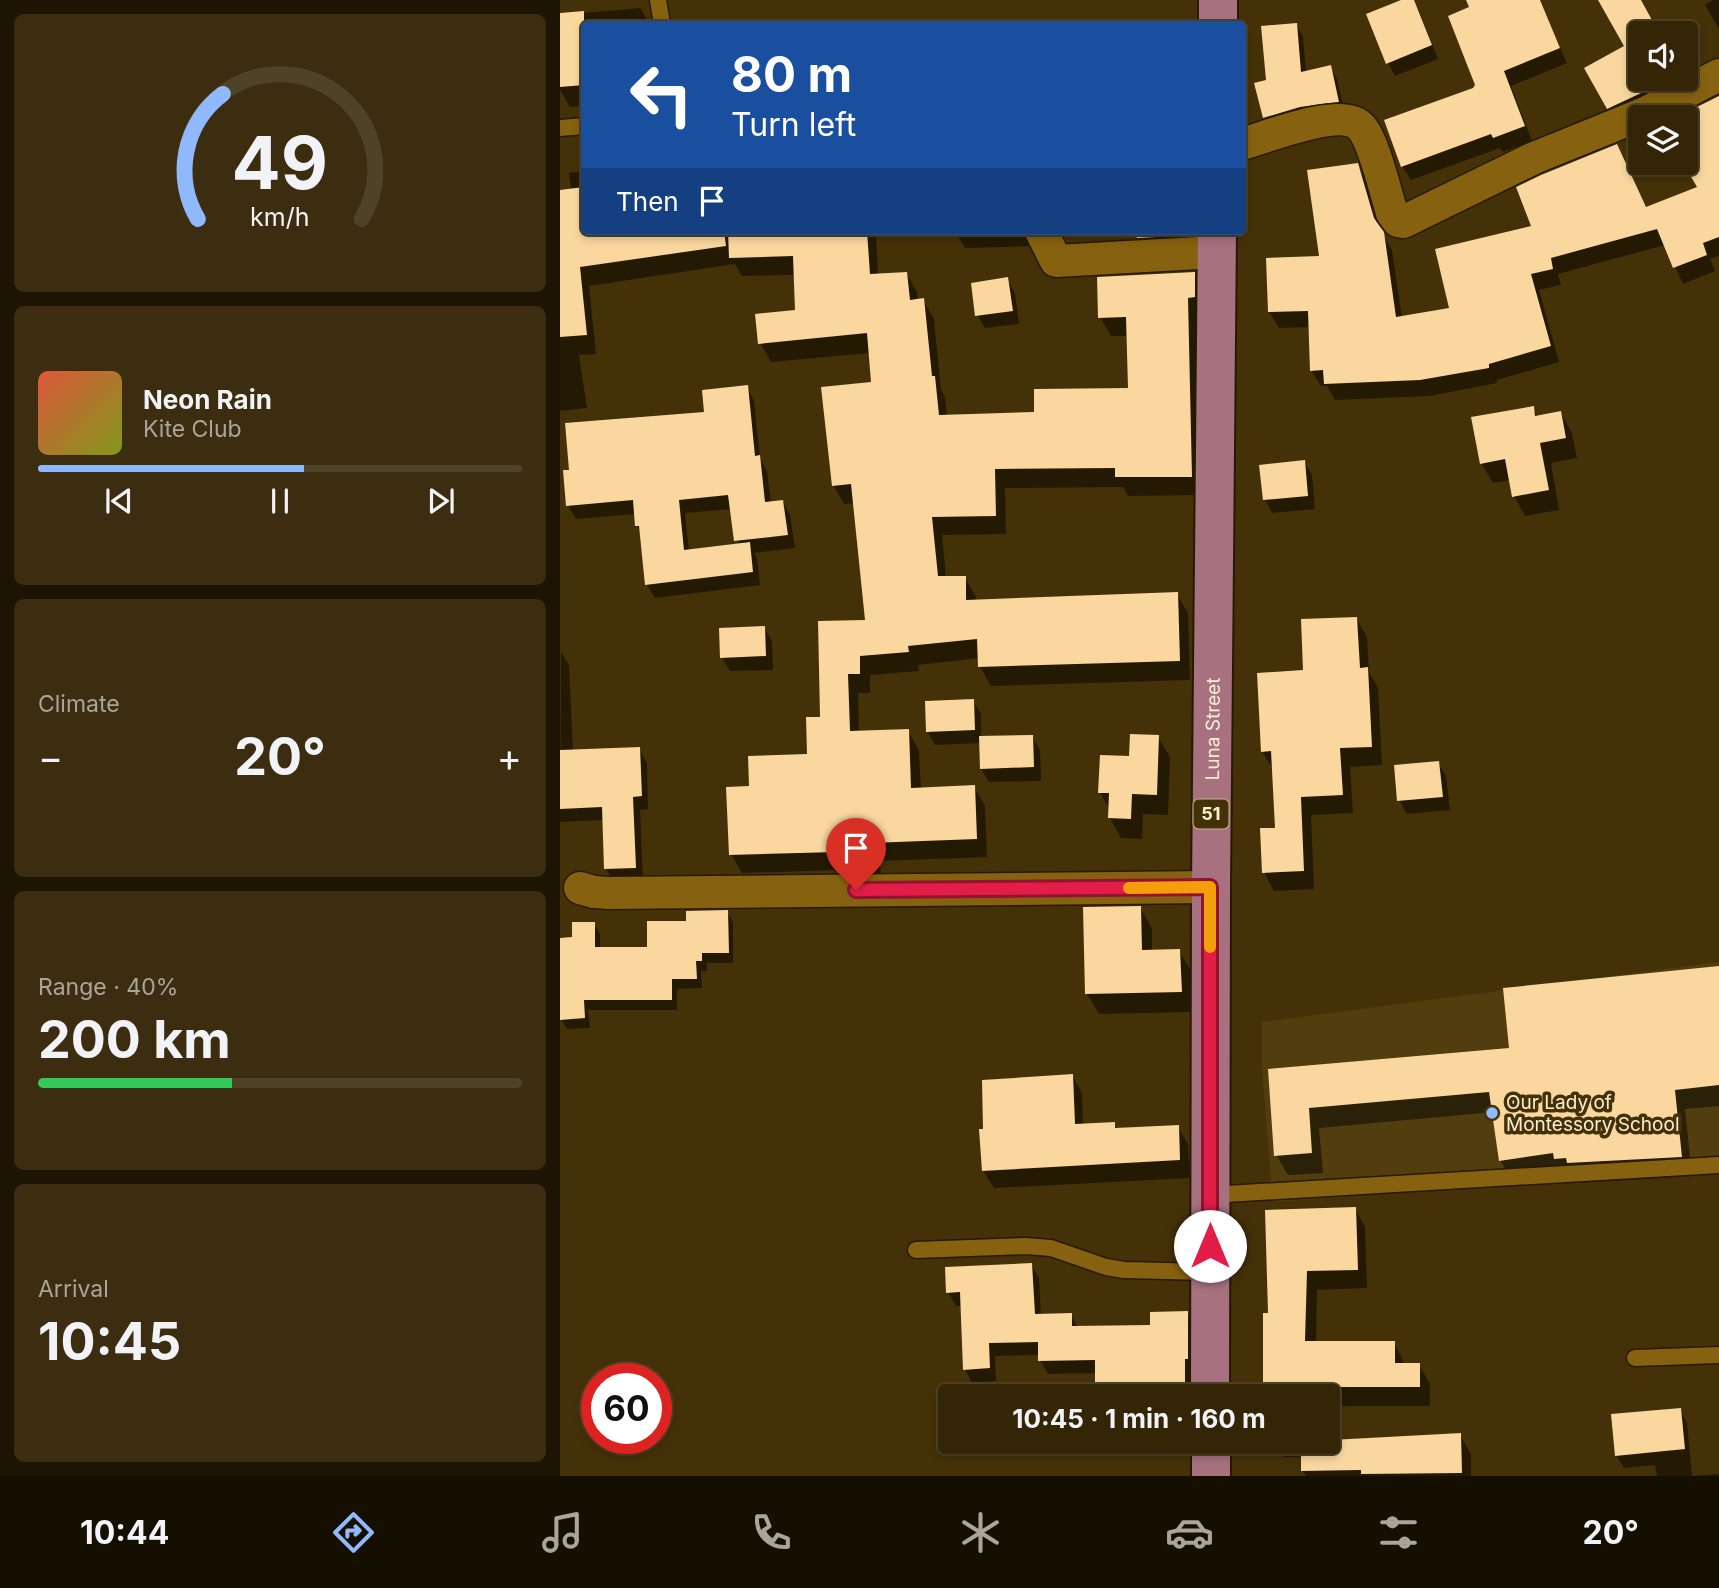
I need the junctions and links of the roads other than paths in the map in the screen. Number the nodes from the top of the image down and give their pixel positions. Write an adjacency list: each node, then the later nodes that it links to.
1 (658, 0): 3 (lane)
2 (1218, 0): 4 (main road)
3 (662, 21)
4 (1218, 21)
5 (1719, 75): 8 (street)
6 (581, 126): 7 (lane)
7 (560, 128)
8 (1246, 143)
9 (1043, 235): 10 (street)
10 (1217, 242): 11 (main road, Luna Street / 51)
11 (1210, 887): 12 (street); 14 (main road, Luna Street / 51)
12 (580, 888)
13 (1719, 1165): 14 (lane)
14 (1209, 1195): 16 (main road, Luna Street / 51)
15 (916, 1250): 16 (lane)
16 (1210, 1272): 19 (main road, Luna Street / 51)
17 (1719, 1355): 18 (lane)
18 (1634, 1358)
19 (1210, 1384)
20 (1211, 1454): 21 (main road)
21 (1211, 1476)

